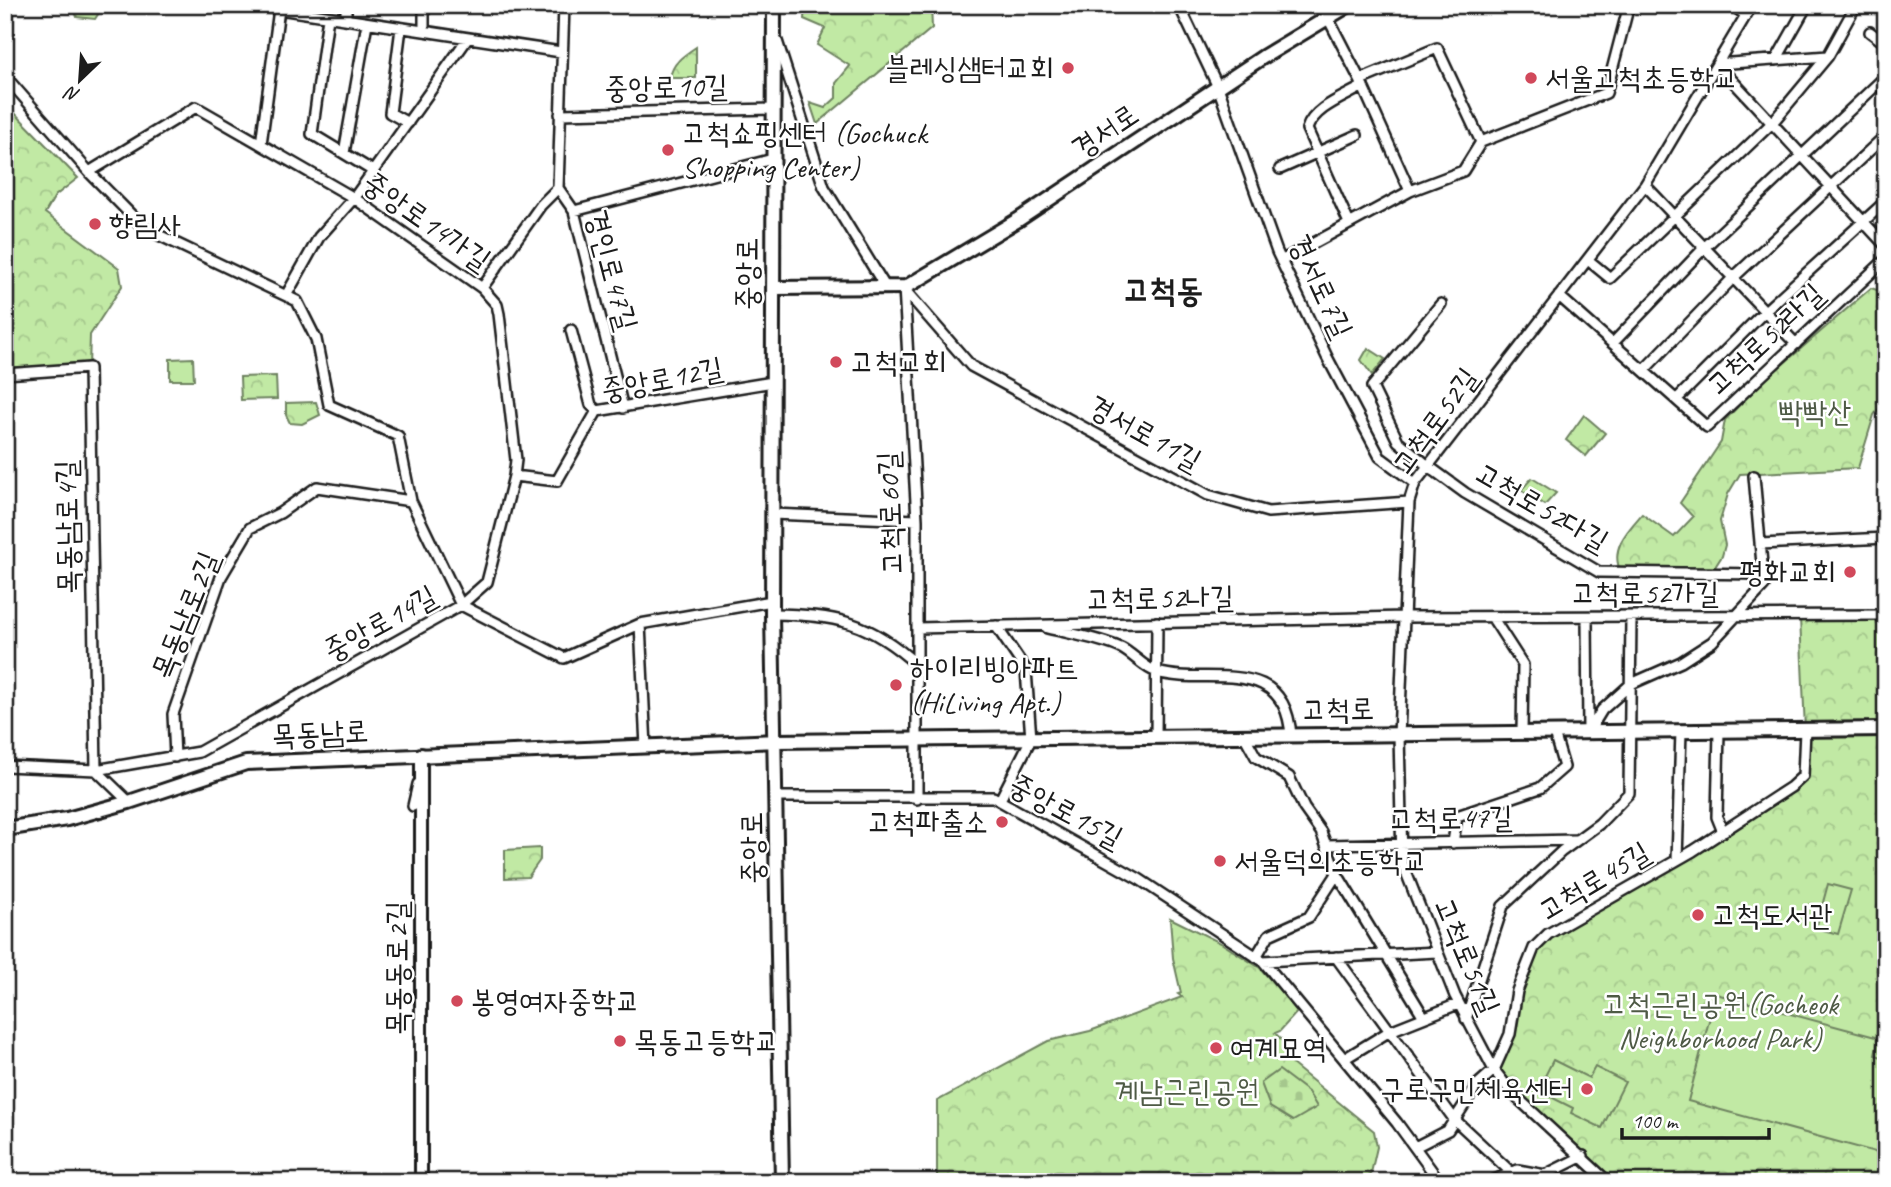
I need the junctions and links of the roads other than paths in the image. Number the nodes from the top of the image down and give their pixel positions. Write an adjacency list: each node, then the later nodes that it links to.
1 (253, 5): 13 (street)
2 (346, 5): 17 (street)
3 (424, 5): 20 (street)
4 (564, 5): 25 (street, 경인로47길)
5 (774, 5): 22 (main road, 중앙로)
6 (1179, 5): 32 (street, 경서로7길)
7 (1349, 5): 16 (main road, 경서로)
8 (1629, 5): 39 (street)
9 (1732, 5): 14 (street)
10 (1752, 5): 14 (street, 고척로52길)
11 (1807, 5): 27 (street)
12 (1856, 5): 26 (street)
13 (276, 7): 15 (street); 40 (street)
14 (1746, 15): 28 (street, 고척로52길)
15 (328, 17): 17 (street); 41 (street)
16 (1328, 18): 31 (street); 32 (main road, 경서로)
17 (346, 19): 18 (street)
18 (366, 23): 19 (street); 41 (street)
19 (401, 28): 20 (street); 35 (street)
20 (424, 32): 23 (street)
21 (1870, 32): 24 (street)
22 (774, 33): 33 (main road, 중앙로); 67 (street)
23 (468, 38): 25 (street); 35 (street)
24 (1886, 44)
25 (561, 52): 34 (street, 경인로47길)
26 (1828, 56): 27 (street); 36 (street)
27 (1776, 60): 28 (street)
28 (1717, 64): 36 (street); 48 (street, 고척로52길)
29 (5, 76): 47 (street)
30 (1886, 76): 43 (street)
31 (1362, 83): 39 (street); 42 (street); 51 (street)
32 (1217, 87): 62 (street, 경서로7길); 64 (main road, 경서로)
33 (774, 109): 34 (street, 중앙로10길); 44 (main road, 중앙로)
34 (560, 114): 50 (street, 경인로47길)
35 (408, 122): 46 (street)
36 (1772, 123): 43 (street); 55 (street)
37 (1357, 135): 42 (street)
38 (1886, 135): 49 (street, 고척로52라길)
39 (1481, 142): 51 (street)
40 (261, 144): 47 (street, 중앙로14가길); 52 (street, 중앙로14가길)
41 (344, 153): 46 (street)
42 (1318, 153): 45 (street); 57 (street)
43 (1802, 156): 49 (street); 59 (street)
44 (774, 159): 54 (street); 66 (main road, 중앙로)
45 (1280, 169)
46 (373, 171): 52 (street)
47 (89, 172): 68 (street)
48 (1645, 184): 55 (street); 61 (street, 고척로52길)
49 (1831, 187): 56 (street); 63 (street, 고척로52라길)
50 (558, 188): 54 (street, 경인로47길); 65 (street, 경인로47길)
51 (1410, 191): 57 (street)
52 (354, 198): 65 (street, 중앙로14가길); 68 (street)
53 (1886, 201): 56 (street, 고척로52라길)
54 (574, 211): 79 (street, 경인로47길)
55 (1674, 215): 59 (street); 61 (street)
56 (1863, 222): 58 (street); 71 (street, 고척로52라길)
57 (1349, 223): 62 (street)
58 (1886, 246)
59 (1705, 247): 63 (street); 73 (street)
60 (1886, 259): 74 (street, 고척로52라길)
61 (1588, 260): 69 (street, 고척로52길)
62 (1281, 261): 84 (street, 경서로7길)
63 (1734, 278): 71 (street); 75 (street, 고척로52라길)
64 (905, 287): 67 (main road, 경서로); 86 (street, 경서로11길); 88 (street, 고척로60길)
65 (482, 288): 82 (street, 중앙로14가길)
66 (773, 288): 67 (main road, 경서로); 77 (main road, 중앙로)
67 (886, 288)
68 (287, 294): 85 (street)
69 (1559, 296): 73 (street, 고척로52라길); 81 (street, 고척로52길)
70 (1441, 304): 81 (street, 고척로52다길)
71 (1765, 311): 74 (street); 78 (street, 고척로52라길)
72 (571, 330): 80 (street)
73 (1613, 343): 75 (street, 고척로52라길)
74 (1796, 344): 78 (street, 고척로52라길)
75 (1644, 370): 78 (street, 고척로52라길)
76 (5, 374): 127 (street, 목동남로4길)
77 (773, 382): 79 (street, 중앙로12길); 87 (main road, 중앙로)
78 (1677, 399)
79 (623, 408): 80 (street, 중앙로12길)
80 (597, 411): 82 (street, 중앙로12길)
81 (1428, 466): 84 (street, 고척로52길); 91 (street, 고척로52다길)
82 (514, 476): 92 (street, 중앙로14가길)
83 (1754, 476): 90 (street)
84 (1415, 483): 86 (street, 고척로52길)
85 (411, 501): 92 (street); 125 (street, 목동남로2길)
86 (1409, 502): 95 (street, 고척로52길)
87 (772, 514): 88 (street); 93 (main road, 중앙로)
88 (917, 520): 104 (street, 고척로60길)
89 (1886, 538): 90 (street)
90 (1760, 544): 91 (street)
91 (1763, 574): 99 (street)
92 (461, 605): 101 (street, 중앙로14길); 125 (street, 중앙로14길)
93 (772, 608): 101 (street, 중앙로14길); 105 (street, 중앙로14길); 121 (main road, 중앙로)
94 (1886, 615): 99 (street, 고척로52가길)
95 (1404, 617): 96 (street, 고척로52가길); 100 (street, 고척로52나길); 116 (street, 고척로52길)
96 (1492, 617): 97 (street, 고척로52가길); 113 (street)
97 (1587, 618): 98 (street, 고척로52가길); 115 (street)
98 (1632, 618): 99 (street, 고척로52가길); 107 (street)
99 (1736, 618): 107 (street)
100 (1157, 622): 102 (street, 고척로52나길); 106 (street)
101 (640, 624): 123 (street)
102 (1037, 625): 103 (street, 고척로52나길); 106 (street)
103 (996, 626): 104 (street, 고척로52나길); 120 (street)
104 (917, 628): 105 (street, 고척로60길)
105 (917, 666): 122 (street, 고척로60길)
106 (1156, 672): 117 (street); 119 (street)
107 (1631, 684): 111 (street); 115 (street)
108 (1886, 729): 109 (main road, 고척로)
109 (1805, 730): 110 (main road, 고척로); 135 (street, 고척로45길)
110 (1719, 731): 112 (main road, 고척로); 135 (street)
111 (1631, 732): 112 (main road, 고척로); 115 (main road, 고척로); 136 (street)
112 (1681, 732): 140 (street)
113 (1522, 733): 114 (main road, 고척로); 116 (main road, 고척로)
114 (1554, 733): 115 (main road, 고척로); 138 (street)
115 (1588, 733)
116 (1399, 735): 117 (main road, 고척로); 137 (street, 고척로51길)
117 (1291, 736): 118 (main road, 고척로)
118 (1245, 737): 119 (main road, 고척로); 139 (street)
119 (1156, 738): 120 (main road, 고척로)
120 (1031, 739): 122 (main road, 고척로); 131 (street)
121 (776, 741): 122 (main road, 고척로); 123 (main road, 목동남로); 129 (main road, 중앙로)
122 (917, 741): 130 (street)
123 (646, 747): 124 (main road, 목동남로)
124 (421, 754): 128 (street, 목동동로2길); 132 (main road, 목동남로)
125 (176, 757): 127 (street)
126 (5, 766): 127 (street)
127 (96, 770): 132 (street)
128 (421, 772): 133 (street); 156 (street, 목동동로2길)
129 (777, 797): 130 (street, 중앙로15길); 157 (main road, 중앙로)
130 (917, 799): 131 (street, 중앙로15길)
131 (1000, 800): 145 (street, 중앙로15길)
132 (129, 802): 134 (main road, 목동남로)
133 (413, 806)
134 (5, 829)
135 (1723, 832): 140 (street, 고척로45길)
136 (1577, 840): 138 (street, 고척로47길); 148 (street)
137 (1401, 844): 138 (street, 고척로47길); 139 (street, 고척로47길); 142 (street, 고척로51길)
138 (1453, 844)
139 (1326, 845): 141 (street)
140 (1677, 860): 151 (street, 고척로45길)
141 (1337, 874): 143 (street); 145 (street)
142 (1437, 952): 143 (street); 146 (street, 고척로51길)
143 (1384, 955): 144 (street); 147 (street)
144 (1336, 957): 145 (street); 149 (street)
145 (1260, 959): 150 (street, 중앙로15길)
146 (1458, 1004): 147 (street); 148 (street, 고척로51길)
147 (1424, 1017): 149 (street)
148 (1466, 1019): 151 (street, 고척로51길)
149 (1390, 1031): 150 (street); 152 (street)
150 (1344, 1059): 153 (street, 중앙로15길)
151 (1494, 1070): 152 (street, 고척로45길); 154 (street, 고척로51길)
152 (1454, 1119): 153 (street, 고척로45길); 155 (street)
153 (1415, 1147): 158 (street, 중앙로15길)
154 (1583, 1156): 155 (street); 160 (street, 고척로51길)
155 (1512, 1173): 159 (street)
156 (421, 1182)
157 (782, 1182)
158 (1440, 1182)
159 (1490, 1182)
160 (1608, 1182)

